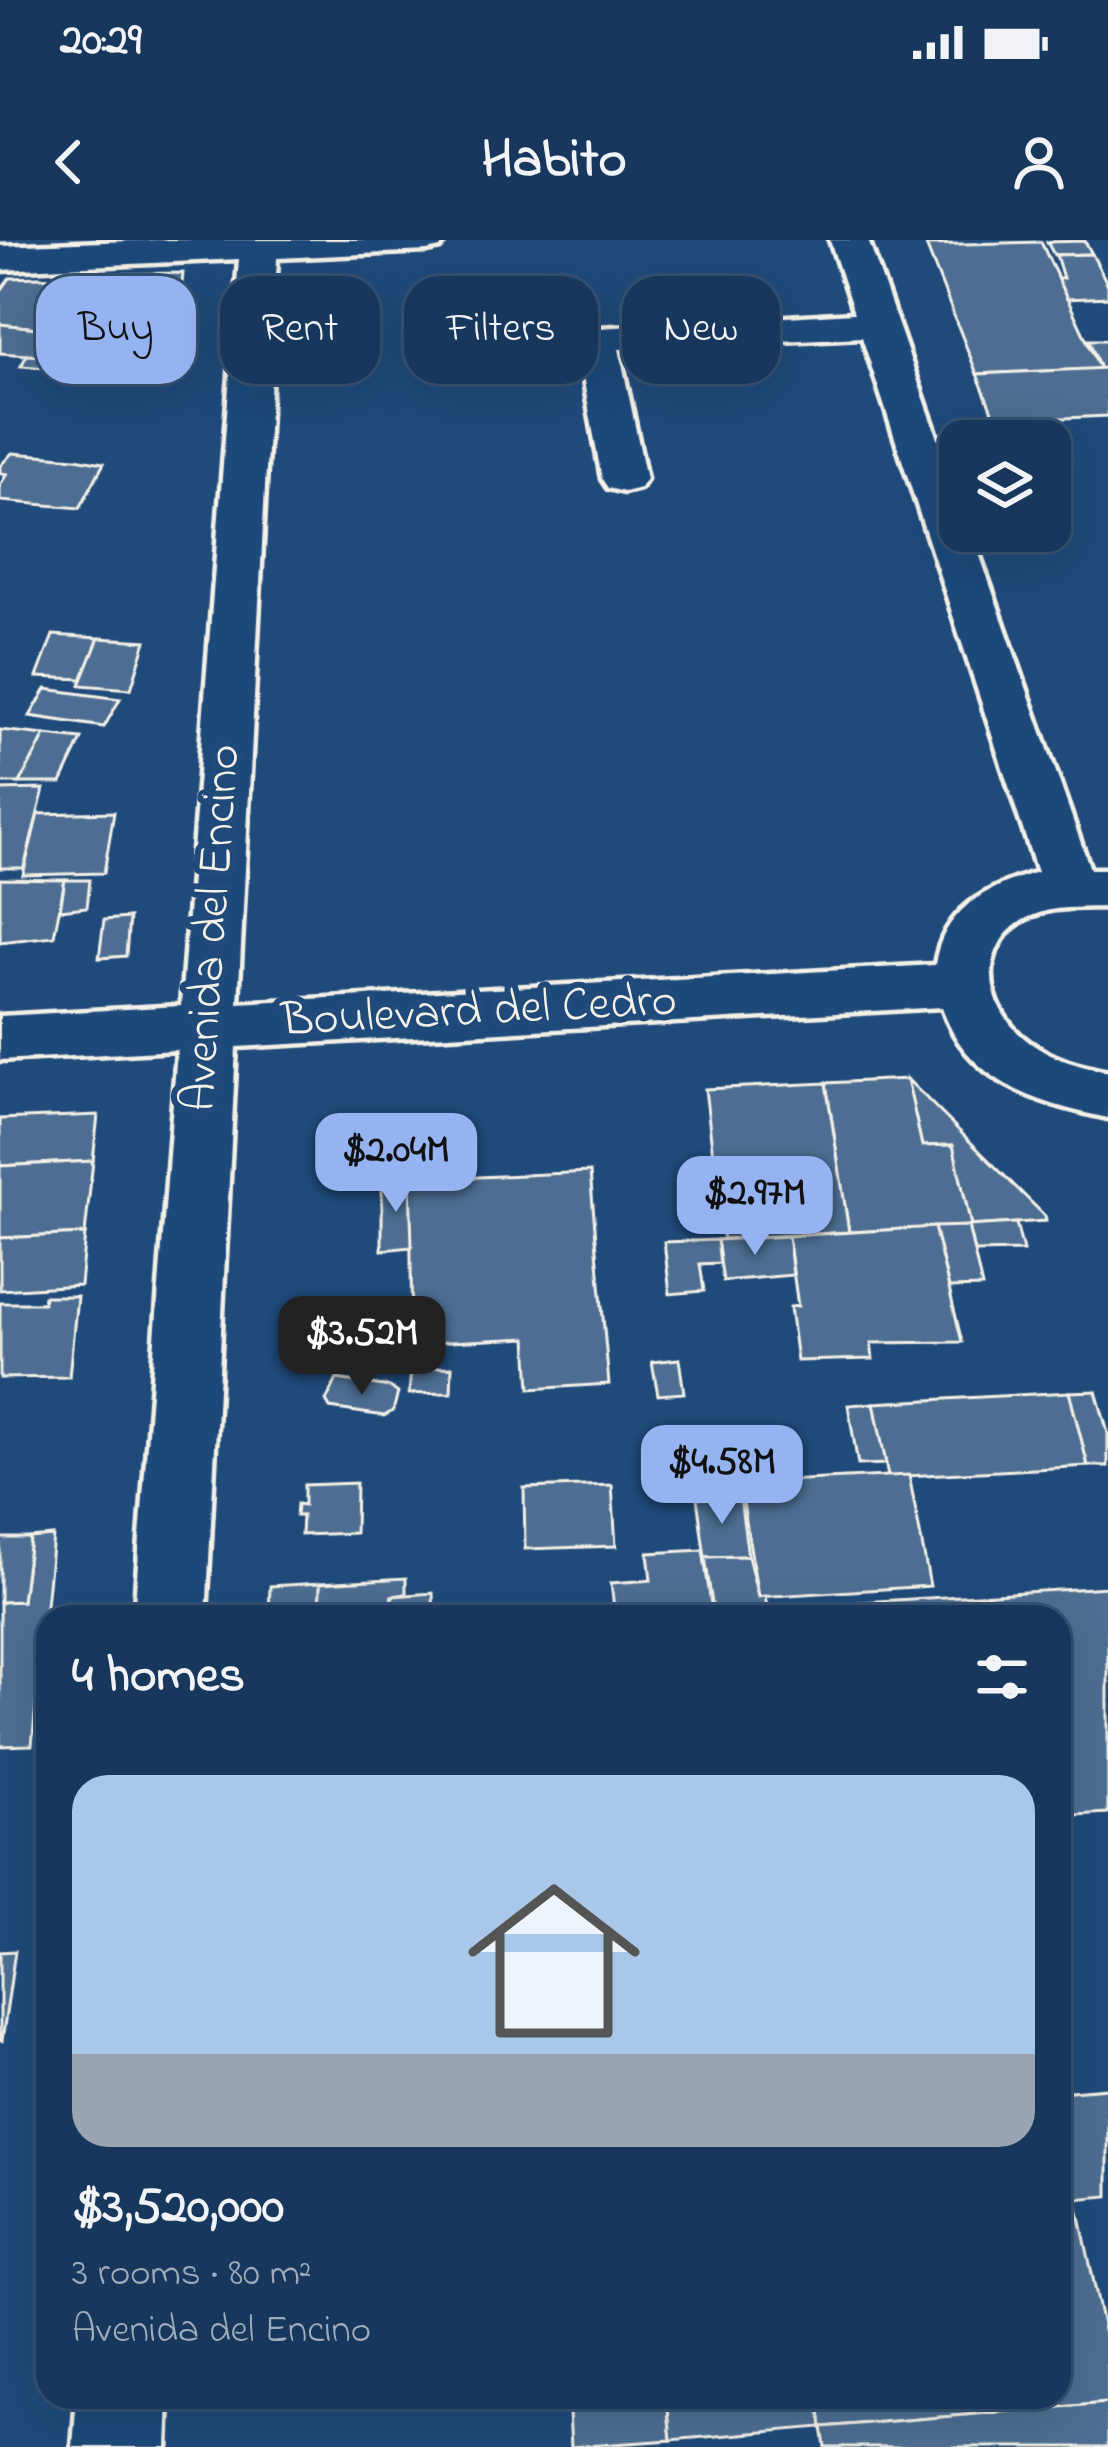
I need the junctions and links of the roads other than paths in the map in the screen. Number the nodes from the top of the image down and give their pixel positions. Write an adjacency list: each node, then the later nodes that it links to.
1 (427, 240): 3 (street)
2 (849, 240): 5 (street)
3 (259, 244): 4 (street); 9 (street, Avenida del Encino)
4 (0, 257)
5 (878, 324): 6 (street); 7 (street)
6 (624, 479)
7 (1088, 886): 8 (street)
8 (958, 985): 9 (street, Boulevard del Cedro); 11 (street)
9 (206, 1028): 10 (street, Boulevard del Cedro); 12 (street, Avenida del Encino)
10 (0, 1038)
11 (1108, 1095)
12 (171, 1605)
13 (122, 2409): 14 (street)
14 (120, 2447)

